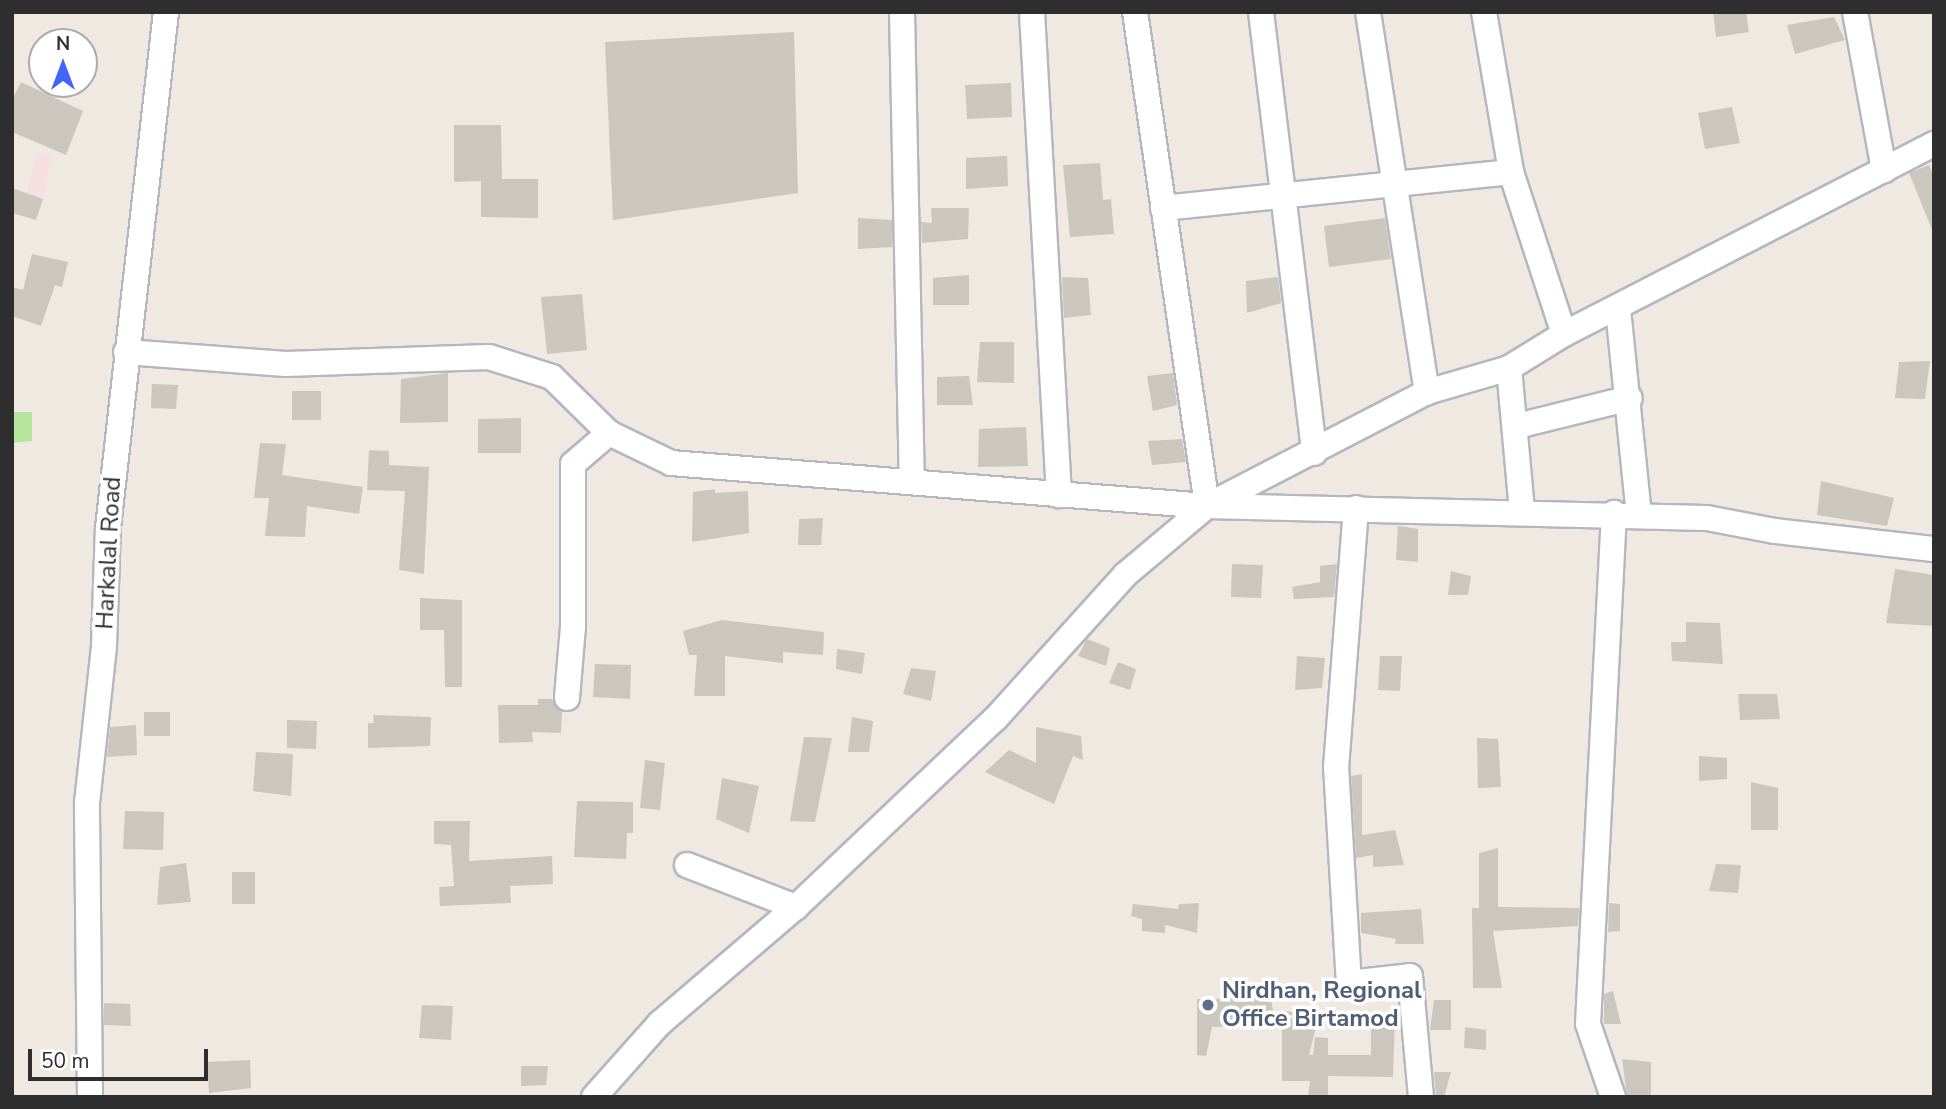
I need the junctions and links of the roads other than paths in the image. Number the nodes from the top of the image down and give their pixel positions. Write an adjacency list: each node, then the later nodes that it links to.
1 (166, 12): 17 (street, Harkalal Road)
2 (902, 12): 24 (street)
3 (1032, 12): 25 (street)
4 (1135, 12): 14 (street)
5 (1261, 12): 13 (street)
6 (1368, 12): 12 (street)
7 (1484, 12): 11 (street)
8 (1855, 12): 10 (street)
9 (1934, 144): 10 (street)
10 (1884, 170): 15 (street)
11 (1511, 172): 12 (street); 16 (street)
12 (1396, 184): 13 (street); 19 (street)
13 (1283, 196): 14 (street); 23 (street)
14 (1163, 208): 26 (street)
15 (1618, 309): 16 (street); 20 (street)
16 (1564, 334): 18 (street)
17 (126, 352): 22 (street); 35 (street, Harkalal Road)
18 (1509, 368): 19 (street); 21 (street)
19 (1427, 392): 23 (street)
20 (1630, 398): 21 (street); 30 (street)
21 (1517, 426): 28 (street)
22 (609, 433): 24 (street); 32 (street)
23 (1314, 453): 26 (street)
24 (912, 479): 25 (street)
25 (1059, 495): 26 (street)
26 (1207, 506): 27 (street); 34 (street)
27 (1356, 508): 28 (street); 37 (street)
28 (1522, 511): 29 (street)
29 (1614, 513): 30 (street); 38 (street)
30 (1639, 514): 31 (street)
31 (1934, 550)
32 (567, 698)
33 (687, 865): 34 (street)
34 (796, 907): 36 (street)
35 (90, 1097)
36 (594, 1097)
37 (1421, 1097)
38 (1613, 1097)

